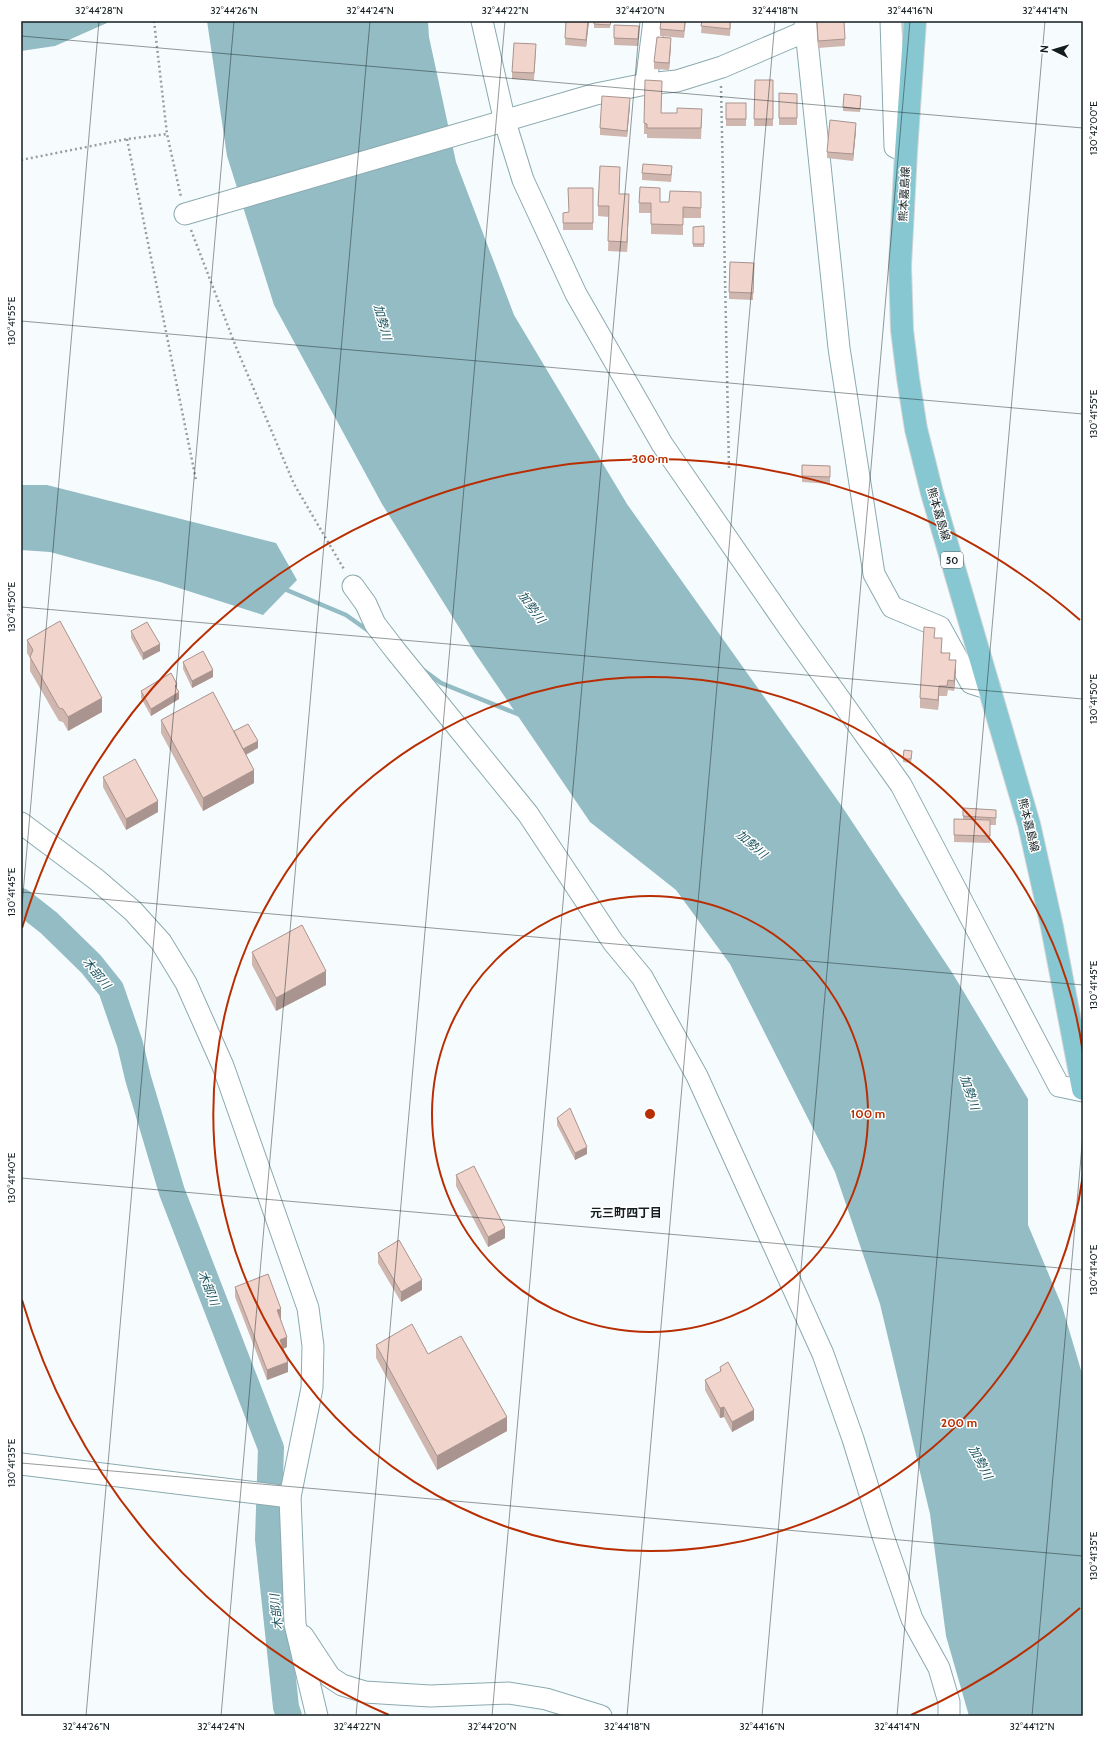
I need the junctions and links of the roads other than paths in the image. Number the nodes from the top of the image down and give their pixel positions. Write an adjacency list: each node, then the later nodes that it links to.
1 (482, 21): 7 (street)
2 (654, 21): 6 (street)
3 (891, 21): 8 (street)
4 (915, 21): 8 (main road, 熊本嘉島線 / 50)
5 (809, 24): 6 (street); 11 (street)
6 (646, 84): 7 (street)
7 (505, 122): 9 (street); 13 (street)
8 (906, 152): 11 (main road, 熊本嘉島線 / 50)
9 (185, 214)
10 (353, 586): 21 (street)
11 (990, 689): 13 (main road, 熊本嘉島線 / 50)
12 (21, 823): 15 (street)
13 (1083, 1090)
14 (21, 1464): 15 (street)
15 (284, 1496): 16 (street)
16 (295, 1624): 17 (street); 18 (street)
17 (509, 1693): 19 (street); 20 (street)
18 (317, 1716)
19 (551, 1716)
20 (601, 1716)
21 (949, 1716)

